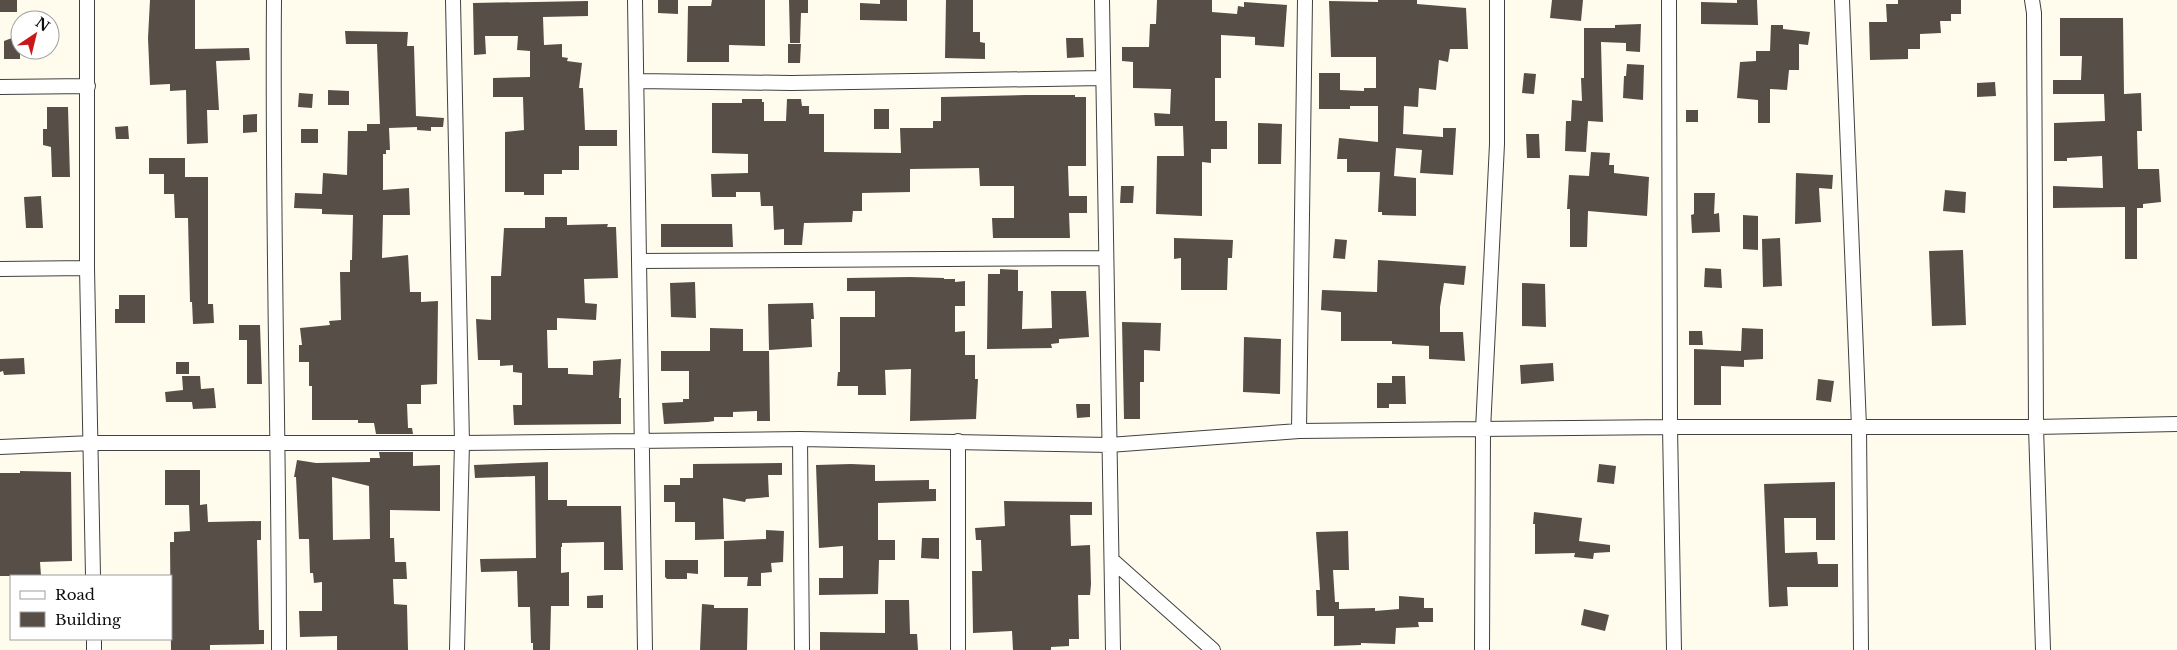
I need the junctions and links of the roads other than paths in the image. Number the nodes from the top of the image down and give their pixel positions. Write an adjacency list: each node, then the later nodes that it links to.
1 (87, 0): 14 (street)
2 (274, 0): 29 (street)
3 (453, 0): 30 (street)
4 (635, 0): 12 (street)
5 (1102, 0): 11 (street)
6 (1305, 0): 24 (street)
7 (1497, 0): 23 (street)
8 (1669, 0): 20 (street)
9 (1842, 0): 21 (street)
10 (2032, 0): 22 (street)
11 (1103, 78): 12 (street); 15 (street)
12 (637, 81): 16 (street)
13 (0, 86): 14 (street)
14 (88, 86): 17 (street)
15 (1106, 258): 16 (street); 31 (street)
16 (639, 260): 27 (street)
17 (87, 268): 18 (street); 28 (street)
18 (0, 269)
19 (2177, 424): 22 (street)
20 (1670, 427): 21 (street); 23 (street); 43 (street)
21 (1859, 427): 22 (street); 44 (street)
22 (2036, 427): 45 (street)
23 (1483, 430): 24 (street); 42 (street)
24 (1298, 431): 31 (street)
25 (800, 439): 26 (street); 27 (street); 38 (street)
26 (958, 441): 31 (street); 39 (street)
27 (641, 442): 30 (street); 37 (street)
28 (92, 443): 29 (street); 32 (street); 34 (street)
29 (279, 443): 30 (street); 35 (street)
30 (462, 444): 36 (street)
31 (1109, 445): 33 (street)
32 (0, 447)
33 (1112, 560): 40 (street); 41 (street)
34 (93, 575)
35 (279, 650)
36 (457, 650)
37 (645, 650)
38 (802, 650)
39 (958, 650)
40 (1113, 650)
41 (1214, 650)
42 (1482, 650)
43 (1674, 650)
44 (1861, 650)
45 (2042, 650)

